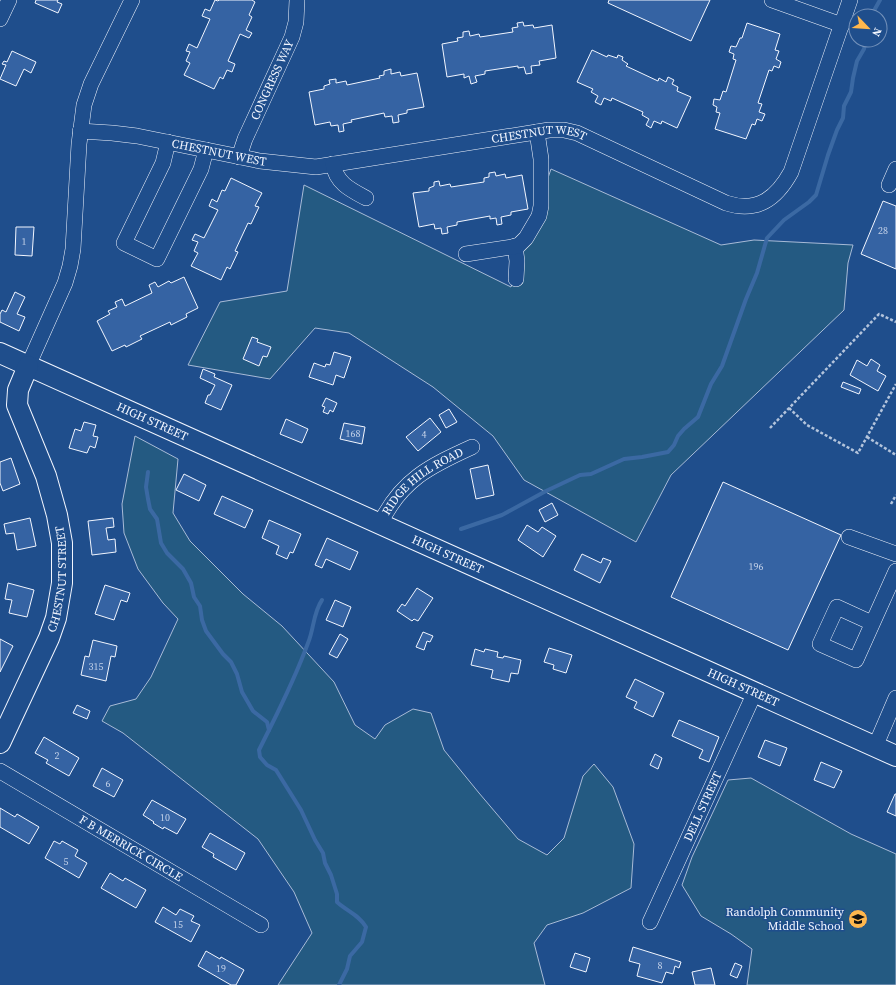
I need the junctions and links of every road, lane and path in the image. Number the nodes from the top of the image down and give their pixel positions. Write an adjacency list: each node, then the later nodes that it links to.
1 (9, 0): 6 (street)
2 (132, 0): 8 (street)
3 (297, 0): 12 (street, CONGRESS WAY)
4 (772, 0): 7 (street)
5 (850, 0): 7 (street, CHESTNUT WEST)
6 (0, 18)
7 (842, 25): 9 (street, CHESTNUT WEST)
8 (80, 131): 10 (street, CHESTNUT WEST); 22 (street)
9 (537, 132): 13 (street, CHESTNUT WEST); 17 (street)
10 (168, 142): 11 (street, CHESTNUT WEST); 11 (street)
11 (206, 150): 12 (street, CHESTNUT WEST)
12 (239, 157): 13 (street, CHESTNUT WEST)
13 (333, 164): 16 (street)
14 (896, 169): 15 (street)
15 (889, 185)
16 (366, 198)
17 (515, 246): 18 (street); 19 (street)
18 (466, 254)
19 (516, 279)
20 (896, 322): 24 (path)
21 (0, 353): 22 (main road, HIGH STREET)
22 (28, 366): 31 (main road, HIGH STREET); 38 (main road, CHESTNUT STREET)
23 (896, 384): 26 (path)
24 (789, 408): 25 (path); 26 (path)
25 (770, 428)
26 (867, 437): 28 (path)
27 (472, 447): 31 (street, RIDGE HILL ROAD)
28 (896, 455)
29 (896, 495): 30 (path)
30 (891, 504)
31 (380, 524): 36 (main road, HIGH STREET)
32 (849, 537): 33 (street)
33 (896, 554)
34 (896, 571): 35 (street)
35 (872, 623)
36 (755, 692): 40 (main road, HIGH STREET); 43 (street, DELL STREET)
37 (896, 698): 40 (street)
38 (5, 717): 39 (main road, CHESTNUT STREET)
39 (0, 743)
40 (875, 747): 41 (main road, HIGH STREET)
41 (896, 756)
42 (0, 771): 44 (street, F B MERRICK CIRCLE)
43 (650, 922)
44 (261, 925)

